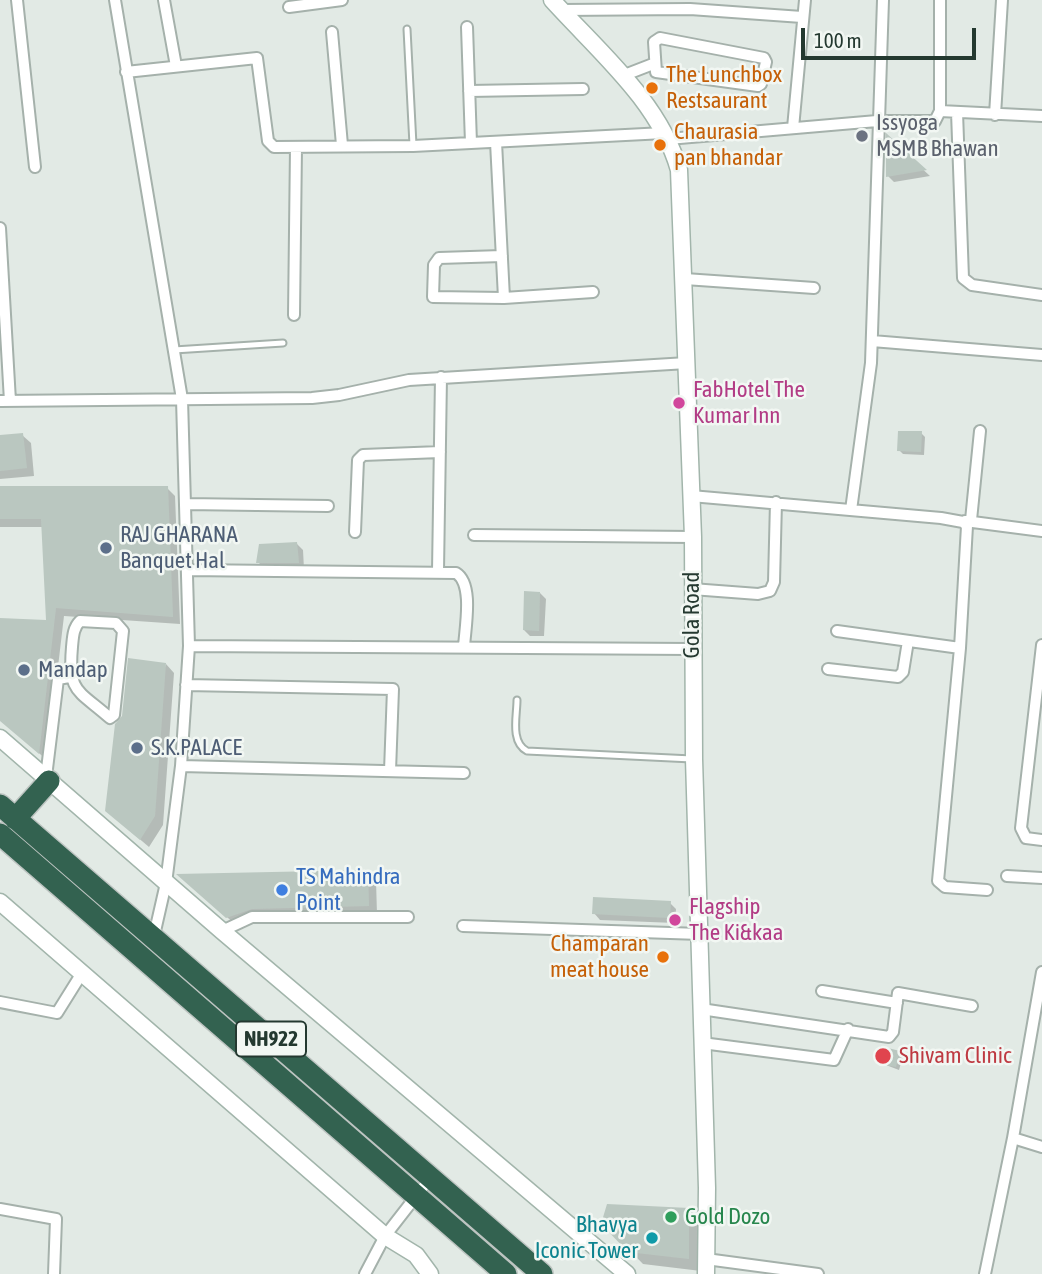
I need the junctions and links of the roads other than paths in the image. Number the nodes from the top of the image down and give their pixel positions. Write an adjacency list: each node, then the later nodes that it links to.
1 (17, 0): 33 (street)
2 (115, 0): 17 (street)
3 (164, 0): 16 (street)
4 (342, 0): 10 (street)
5 (805, 0): 11 (street)
6 (883, 0): 25 (street)
7 (940, 0): 21 (street)
8 (1002, 0): 23 (street)
9 (556, 5): 11 (street); 18 (street, Gola Road)
10 (289, 7)
11 (802, 17): 26 (street)
12 (467, 27): 20 (street)
13 (407, 29): 31 (lane)
14 (332, 32): 30 (street)
15 (653, 64): 15 (street); 18 (street)
16 (176, 66): 17 (street); 32 (street)
17 (126, 72): 44 (street)
18 (622, 76): 27 (street, Gola Road)
19 (583, 89): 20 (street)
20 (469, 91): 29 (street)
21 (940, 111): 22 (street); 25 (street)
22 (957, 113): 23 (street); 39 (street)
23 (995, 115): 24 (street)
24 (1042, 116)
25 (877, 121): 26 (street); 42 (street)
26 (793, 128): 27 (street)
27 (666, 136): 28 (street); 36 (street, Gola Road)
28 (496, 142): 29 (street); 35 (street)
29 (471, 143): 31 (street)
30 (342, 145): 31 (street); 32 (street)
31 (413, 146)
32 (296, 147): 41 (street)
33 (35, 167)
34 (0, 228): 49 (street)
35 (502, 256): 40 (street); 40 (street)
36 (685, 279): 37 (street); 46 (street, Gola Road)
37 (814, 288)
38 (593, 292): 40 (street)
39 (1042, 295)
40 (504, 298)
41 (294, 315)
42 (872, 341): 45 (street); 56 (street)
43 (283, 343): 44 (lane)
44 (173, 350): 48 (street)
45 (1042, 355)
46 (687, 363): 47 (street); 52 (street, Gola Road)
47 (441, 377): 48 (street); 51 (street)
48 (182, 397): 49 (street); 54 (street)
49 (5, 401)
50 (980, 431): 57 (street)
51 (440, 452): 59 (street); 63 (street)
52 (691, 496): 53 (street); 61 (street, Gola Road)
53 (776, 502): 56 (street); 64 (street)
54 (186, 504): 55 (street); 62 (street)
55 (328, 506)
56 (851, 510): 57 (street)
57 (967, 521): 58 (street); 70 (street)
58 (1042, 531)
59 (355, 533)
60 (474, 535): 61 (street)
61 (693, 537): 64 (street, Gola Road)
62 (187, 570): 63 (street); 68 (street)
63 (438, 571): 69 (street)
64 (692, 589): 71 (street, Gola Road)
65 (837, 631): 66 (street)
66 (908, 641): 70 (street); 72 (street)
67 (1042, 645): 83 (street)
68 (188, 646): 69 (street); 74 (street)
69 (464, 648): 71 (street)
70 (960, 648): 87 (street)
71 (691, 649): 77 (street, Gola Road)
72 (828, 669)
73 (69, 677): 73 (street); 81 (street)
74 (186, 685): 78 (street); 79 (street)
75 (517, 700): 77 (lane)
76 (0, 738): 81 (street)
77 (694, 759): 92 (street, Gola Road)
78 (181, 766): 79 (street); 86 (street)
79 (390, 771): 80 (street)
80 (464, 773)
81 (47, 779): 82 (highway); 86 (street)
82 (5, 820): 93 (highway, NH922); 94 (highway, NH922)
83 (1042, 840)
84 (1007, 876): 85 (street)
85 (1042, 878)
86 (166, 883): 91 (street); 93 (street)
87 (987, 890)
88 (0, 902): 96 (street)
89 (408, 917): 91 (street)
90 (463, 926): 92 (street)
91 (222, 931): 116 (street)
92 (700, 934): 101 (street, Gola Road)
93 (155, 938): 94 (street); 106 (highway, NH922)
94 (141, 956): 107 (highway, NH922)
95 (1042, 972): 104 (street)
96 (82, 974): 98 (street); 109 (street)
97 (822, 991): 99 (street)
98 (0, 1002)
99 (897, 1003): 100 (street); 102 (street)
100 (972, 1006)
101 (701, 1009): 102 (street); 103 (street, Gola Road)
102 (848, 1029): 103 (street)
103 (702, 1043): 110 (street, Gola Road)
104 (1013, 1138): 105 (street); 118 (street)
105 (1042, 1147)
106 (431, 1177): 107 (street); 115 (highway, NH922)
107 (415, 1195): 109 (street); 114 (highway, NH922)
108 (0, 1209): 111 (street)
109 (384, 1236): 112 (street); 113 (street)
110 (706, 1266): 117 (street)
111 (54, 1274)
112 (365, 1274)
113 (430, 1274)
114 (506, 1274)
115 (542, 1274)
116 (627, 1274)
117 (818, 1274)
118 (985, 1274)

